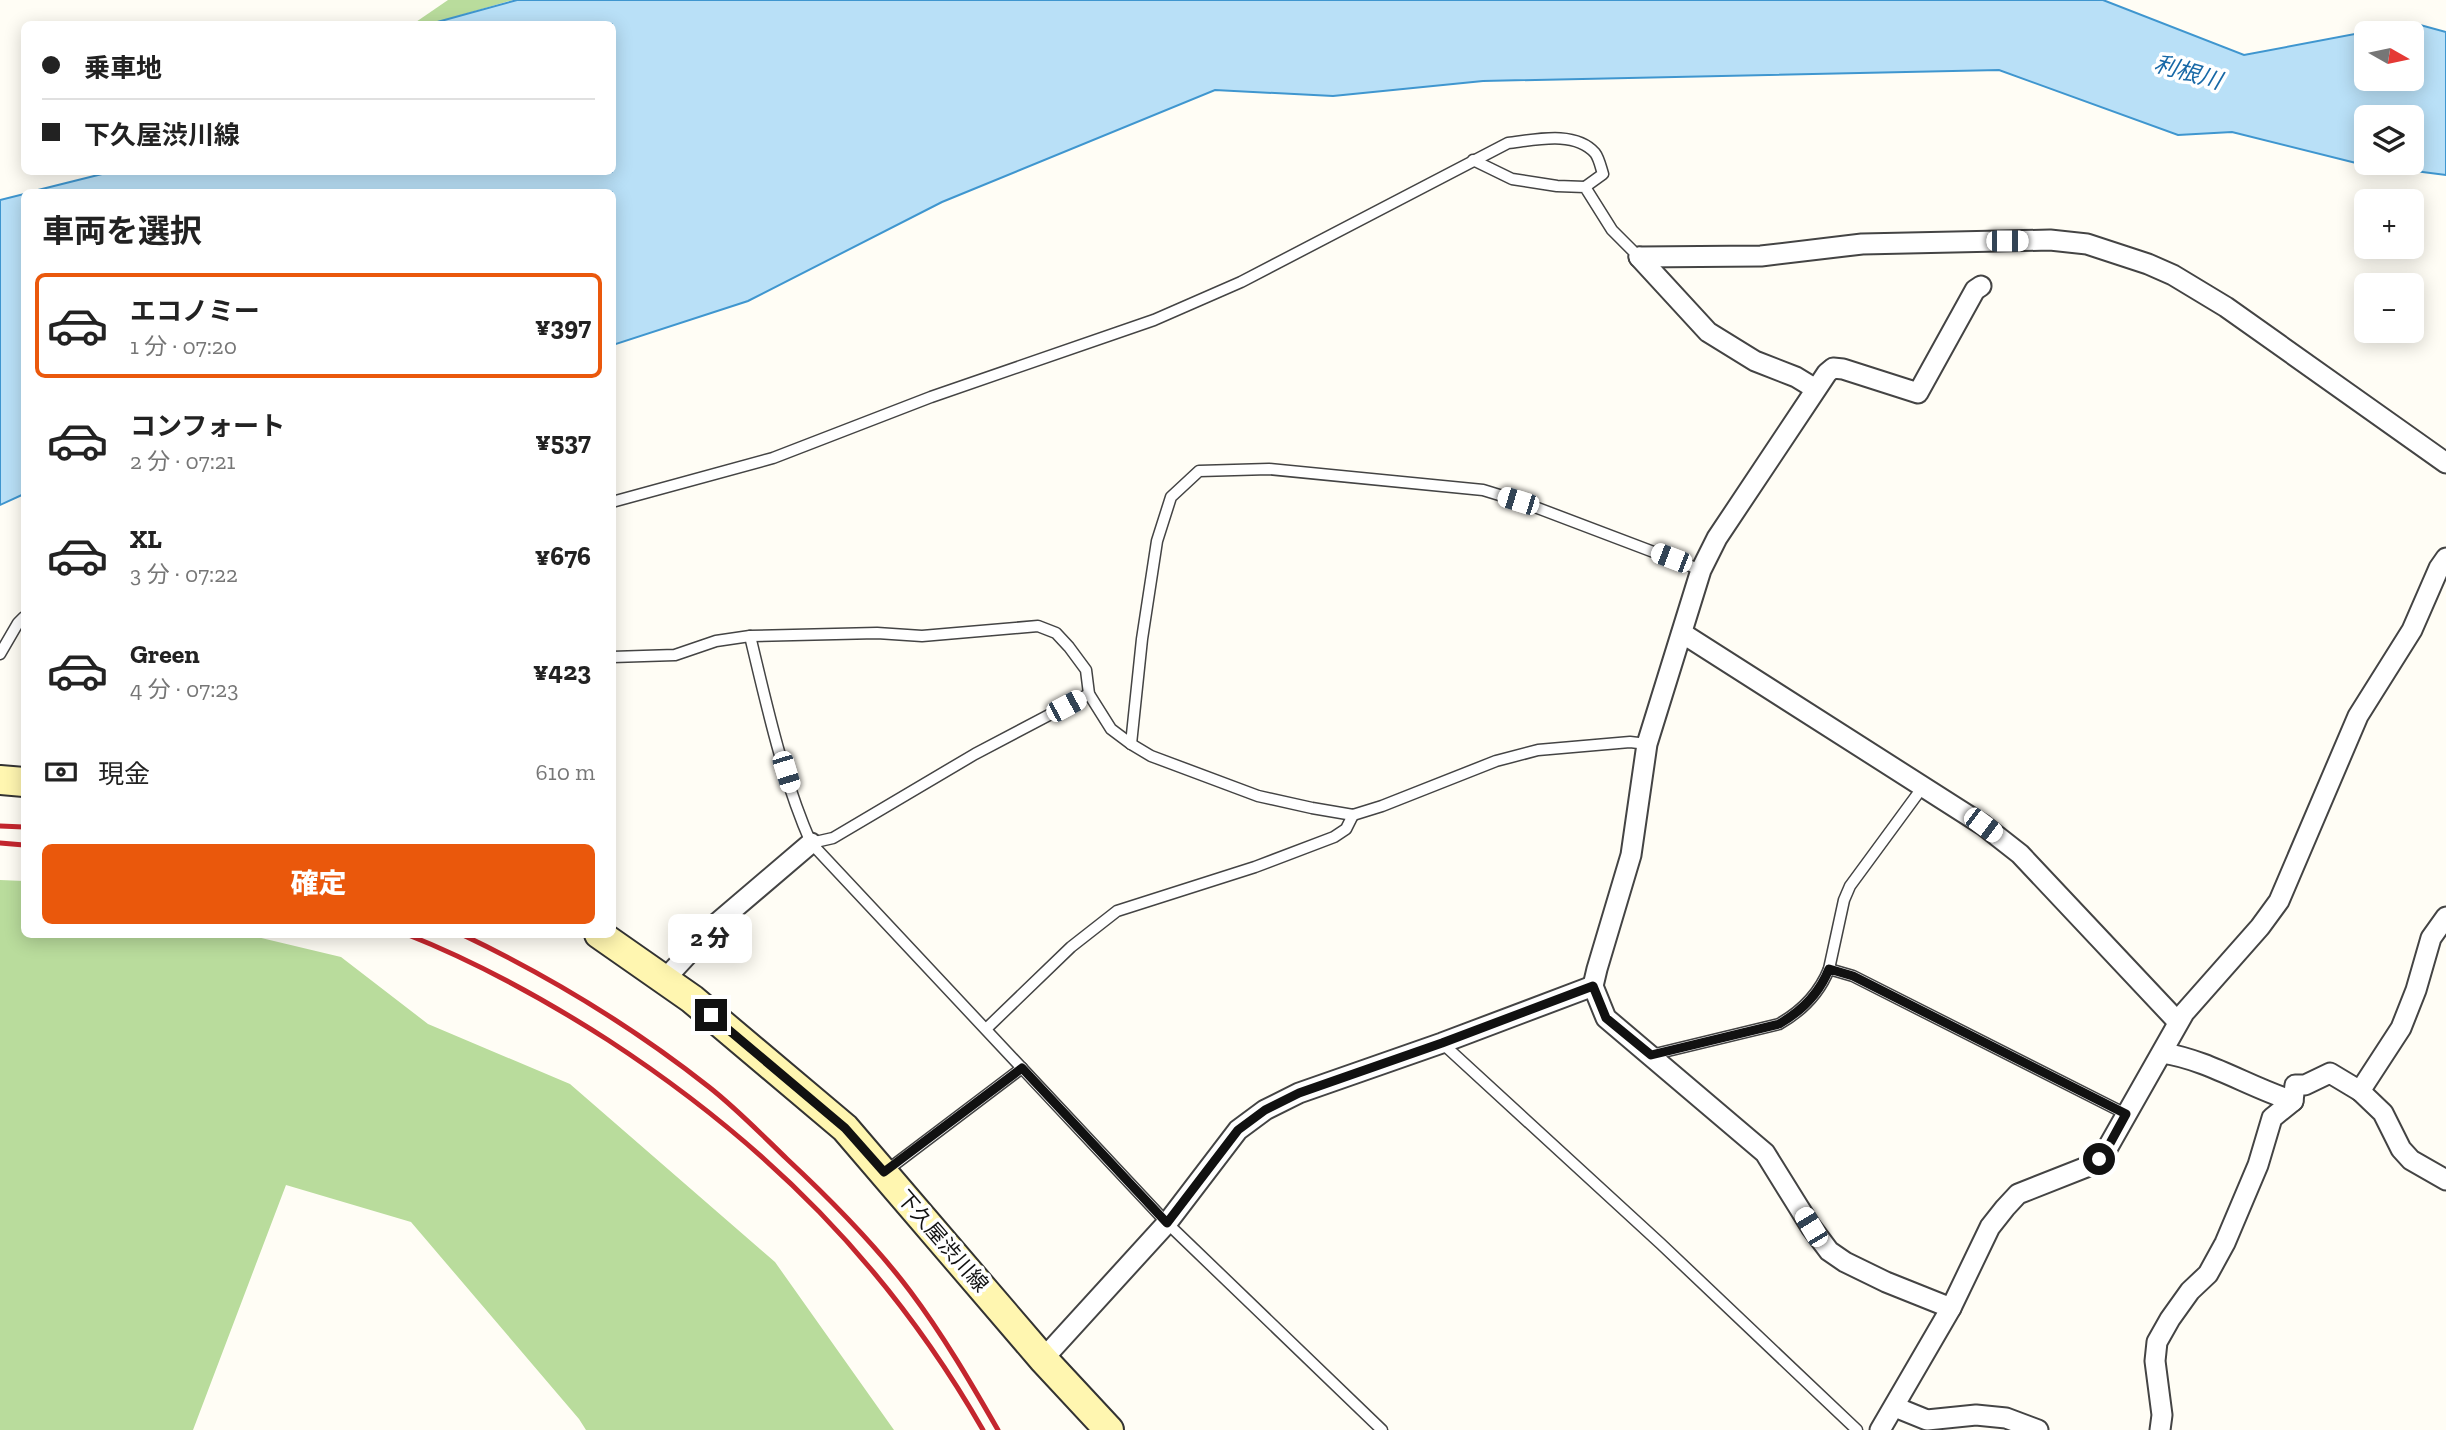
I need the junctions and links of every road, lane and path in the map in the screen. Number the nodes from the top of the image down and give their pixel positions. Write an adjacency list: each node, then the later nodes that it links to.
1 (1473, 160): 2 (lane); 2 (lane); 7 (lane)
2 (1585, 187): 3 (lane)
3 (1639, 257): 5 (street); 6 (street)
4 (1981, 286): 5 (street)
5 (1814, 388): 9 (street)
6 (2446, 463)
7 (616, 501)
8 (2446, 558): 28 (street)
9 (1701, 570): 11 (street); 16 (lane)
10 (21, 620): 13 (lane)
11 (1682, 633): 17 (street); 20 (street)
12 (750, 636): 14 (lane); 15 (lane); 22 (lane)
13 (0, 654)
14 (616, 657)
15 (1089, 694): 16 (lane); 22 (lane)
16 (1131, 744): 21 (lane)
17 (1647, 744): 21 (lane); 27 (street)
18 (0, 780): 19 (main road)
19 (21, 782)
20 (1922, 788): 25 (lane); 28 (street)
21 (1353, 815): 29 (lane)
22 (811, 843): 26 (street); 29 (lane)
23 (2446, 917): 34 (street)
24 (605, 938): 26 (main road, 下久屋渋川線)
25 (1829, 969): 32 (lane); 36 (lane)
26 (664, 980): 37 (main road, 下久屋渋川線)
27 (1593, 986): 30 (street); 32 (street)
28 (2178, 1022): 31 (street)
29 (986, 1029): 33 (lane)
30 (1442, 1043): 39 (street); 45 (lane)
31 (2163, 1053): 35 (street); 36 (street)
32 (1651, 1055): 40 (street)
33 (1022, 1068): 37 (lane); 39 (lane)
34 (2360, 1091): 35 (street); 38 (street)
35 (2293, 1101): 48 (street)
36 (2126, 1114): 40 (street)
37 (884, 1172): 41 (main road, 下久屋渋川線)
38 (2446, 1180)
39 (1167, 1223): 41 (street); 44 (lane)
40 (1951, 1308): 42 (street)
41 (1043, 1359): 43 (main road, 下久屋渋川線)
42 (1895, 1407): 46 (street); 47 (street)
43 (1109, 1430)
44 (1382, 1430)
45 (1857, 1430)
46 (1880, 1430)
47 (2038, 1430)
48 (2160, 1430)

